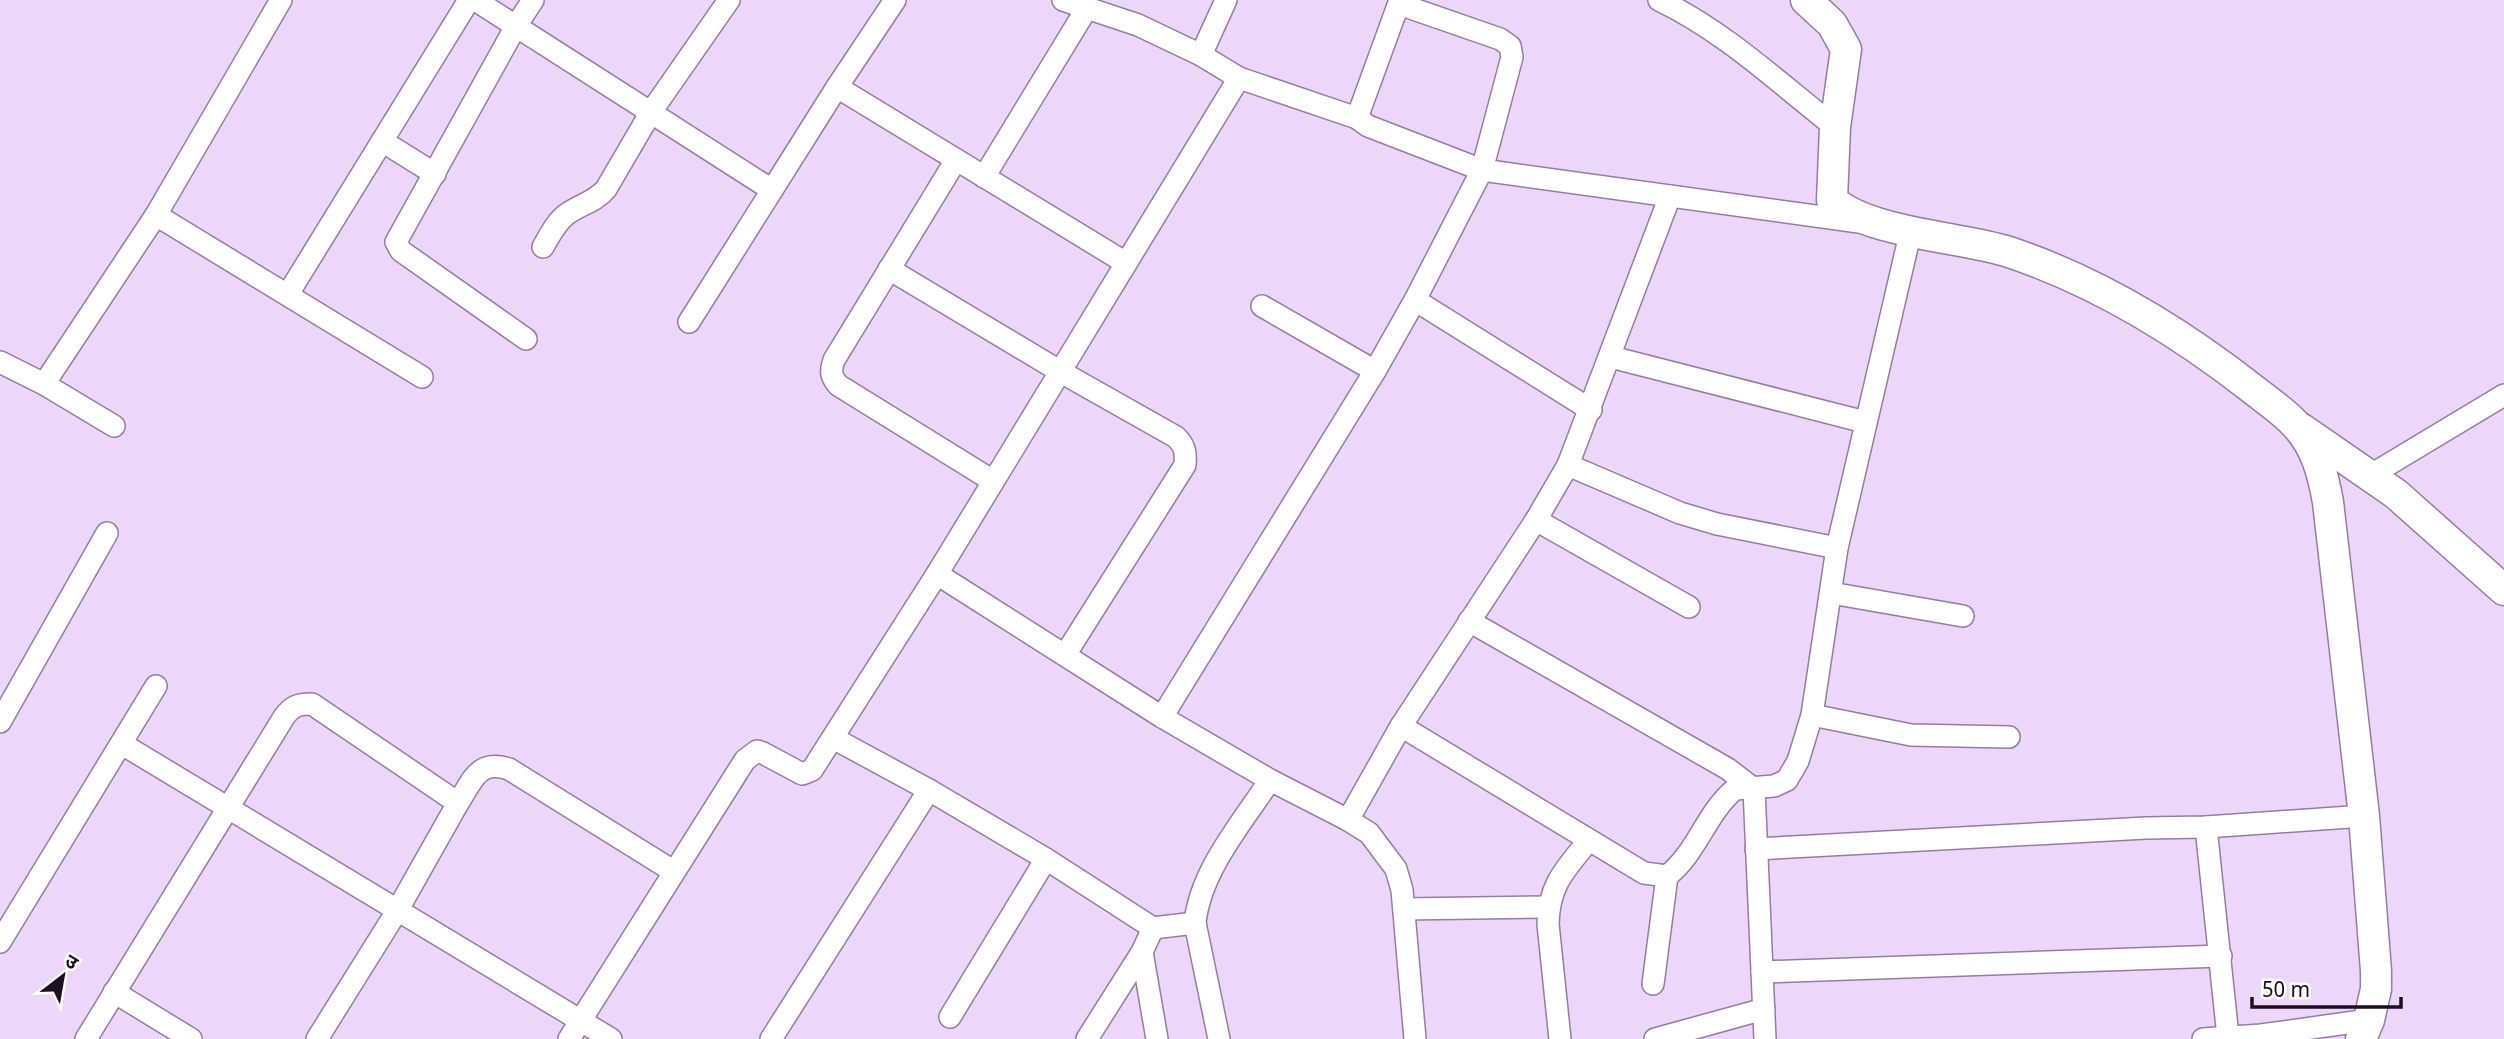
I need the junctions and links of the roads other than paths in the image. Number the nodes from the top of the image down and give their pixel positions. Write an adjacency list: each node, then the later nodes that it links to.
1 (281, 0): 27 (street)
2 (468, 0): 20 (street)
3 (475, 0): 13 (street)
4 (533, 0): 13 (street)
5 (729, 0): 17 (street)
6 (895, 0): 16 (street)
7 (1063, 0): 12 (street)
8 (1226, 0): 14 (street)
9 (1659, 0): 19 (street)
10 (1806, 0): 19 (street)
11 (1399, 2): 18 (street); 22 (street)
12 (1087, 8): 14 (street); 24 (street)
13 (516, 26): 17 (street); 23 (street)
14 (1201, 55): 15 (street)
15 (1239, 78): 18 (street); 30 (street)
16 (837, 87): 21 (street); 25 (street)
17 (651, 113): 25 (street); 29 (street)
18 (1357, 118): 22 (street)
19 (1835, 127): 28 (street)
20 (382, 141): 23 (street); 32 (street)
21 (956, 160): 24 (street); 31 (street)
22 (1482, 170): 26 (street); 33 (street)
23 (435, 174): 36 (street)
24 (984, 177): 30 (street)
25 (772, 190): 35 (street)
26 (1670, 196): 28 (street); 37 (street)
27 (156, 215): 32 (street); 42 (street)
28 (1898, 228): 45 (street); 46 (street)
29 (543, 247)
30 (1126, 263): 40 (street)
31 (889, 269): 40 (street); 50 (street)
32 (288, 294): 41 (street)
33 (1415, 300): 39 (street); 44 (street)
34 (1262, 306): 39 (street)
35 (689, 322)
36 (526, 339)
37 (1611, 357): 44 (street); 45 (street)
38 (0, 362): 42 (street)
39 (1375, 371): 63 (street)
40 (1061, 372): 50 (street); 60 (street)
41 (422, 377)
42 (44, 384): 47 (street)
43 (2504, 395): 49 (street)
44 (1591, 410): 48 (street)
45 (1865, 422): 53 (street)
46 (2296, 425): 49 (street); 74 (street)
47 (114, 426)
48 (1568, 465): 51 (street); 53 (street)
49 (2371, 475): 55 (street)
50 (993, 481): 54 (street)
51 (1536, 520): 57 (street); 59 (street)
52 (107, 533): 64 (street)
53 (1837, 548): 56 (street)
54 (937, 574): 60 (street); 67 (street)
55 (2504, 590)
56 (1831, 593): 58 (street); 62 (street)
57 (1689, 607)
58 (1963, 616)
59 (1469, 621): 65 (street); 70 (street)
60 (1065, 655): 63 (street)
61 (156, 686): 68 (street)
62 (1812, 715): 66 (street); 70 (street)
63 (1162, 717): 69 (street)
64 (0, 722)
65 (1401, 726): 75 (street); 77 (street)
66 (2009, 737)
67 (833, 738): 71 (street); 80 (street)
68 (122, 744): 73 (street); 87 (street)
69 (1270, 780): 75 (street); 85 (street)
70 (1754, 789): 78 (street); 81 (street)
71 (929, 790): 79 (street); 104 (street)
72 (458, 803): 73 (street); 80 (street); 84 (street)
73 (227, 808): 84 (street); 92 (street)
74 (2364, 816): 76 (street); 96 (street)
75 (1348, 820): 83 (street)
76 (2206, 827): 78 (street); 89 (street)
77 (1589, 840): 81 (street); 82 (street)
78 (1756, 849): 90 (street)
79 (1046, 859): 86 (street); 94 (street)
80 (673, 871): 95 (street)
81 (1667, 876): 91 (street)
82 (1548, 908): 83 (street); 109 (street)
83 (1404, 909): 108 (street)
84 (397, 911): 95 (street); 101 (street)
85 (1195, 923): 86 (street); 107 (street)
86 (1153, 928): 88 (street)
87 (0, 942)
88 (1142, 952): 105 (street); 106 (street)
89 (2221, 956): 90 (street); 97 (street)
90 (1762, 972): 93 (street)
91 (1653, 984)
92 (114, 992): 99 (street); 100 (street)
93 (1764, 1009): 110 (street); 111 (street)
94 (950, 1017)
95 (580, 1020): 102 (street); 103 (street)
96 (2365, 1030): 98 (street)
97 (2228, 1037): 98 (street); 112 (street)
98 (2261, 1037)
99 (86, 1039)
100 (191, 1039)
101 (317, 1039)
102 (569, 1039)
103 (611, 1039)
104 (771, 1039)
105 (1087, 1039)
106 (1157, 1039)
107 (1219, 1039)
108 (1415, 1039)
109 (1560, 1039)
110 (1655, 1039)
111 (1765, 1039)
112 (2203, 1039)

